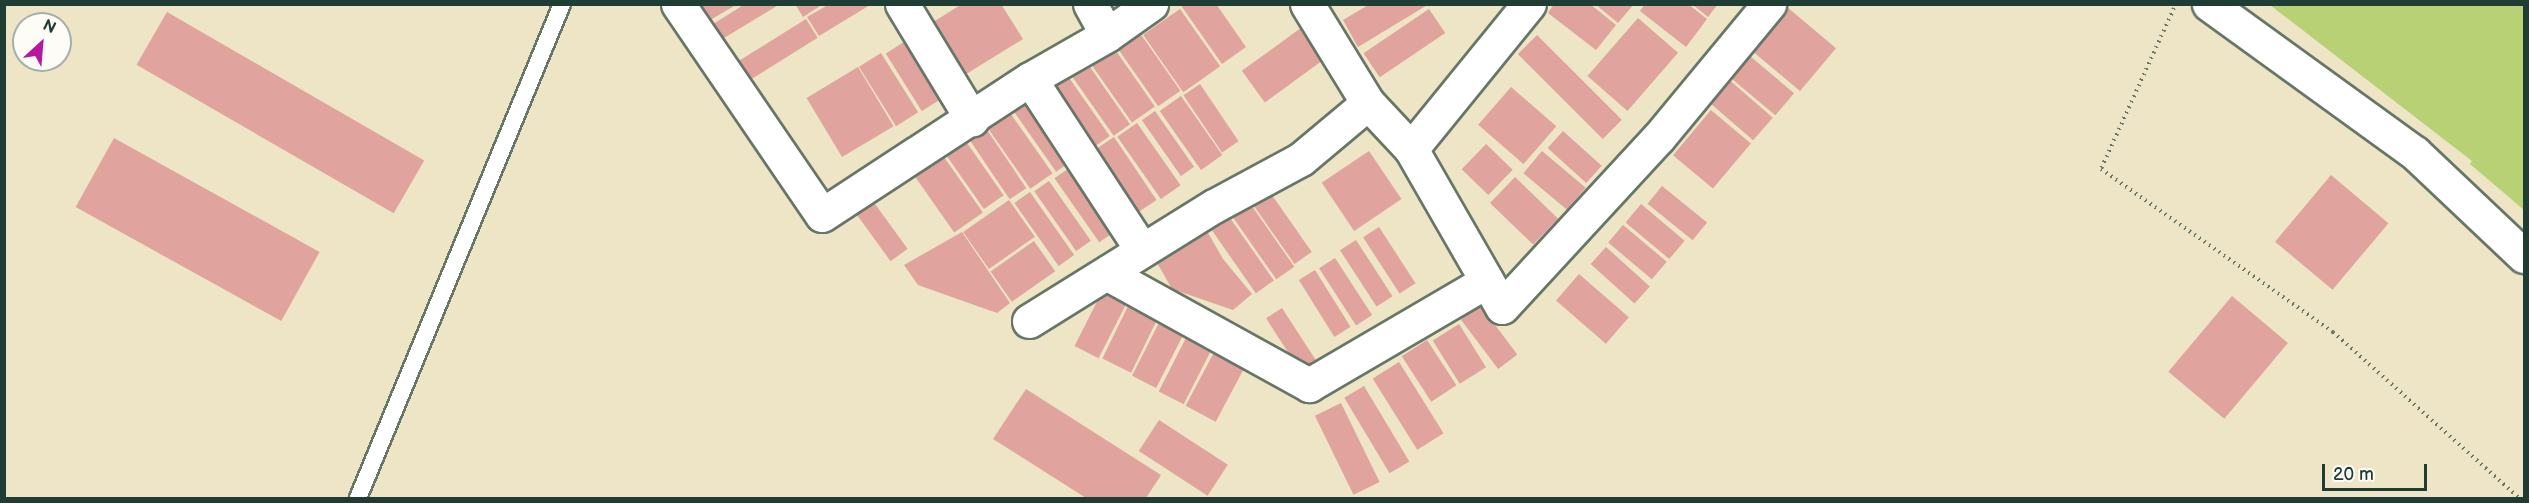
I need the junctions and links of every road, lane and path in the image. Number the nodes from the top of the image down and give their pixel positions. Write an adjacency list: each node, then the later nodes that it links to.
1 (562, 4): 21 (lane)
2 (678, 4): 14 (street)
3 (902, 4): 14 (street)
4 (1090, 4): 11 (street)
5 (1151, 4): 11 (street)
6 (1308, 4): 13 (street)
7 (1529, 4): 15 (street)
8 (1769, 4): 19 (street)
9 (2176, 4): 22 (path)
10 (2209, 4): 17 (street)
11 (1107, 35): 12 (street)
12 (1030, 79): 14 (street); 16 (street)
13 (1368, 103): 15 (street); 16 (street)
14 (972, 119)
15 (1411, 149): 19 (street)
16 (1142, 250): 18 (street)
17 (2524, 256)
18 (1108, 274): 19 (street); 20 (street)
19 (1487, 281)
20 (1029, 321)
21 (358, 498)
22 (2518, 498)

